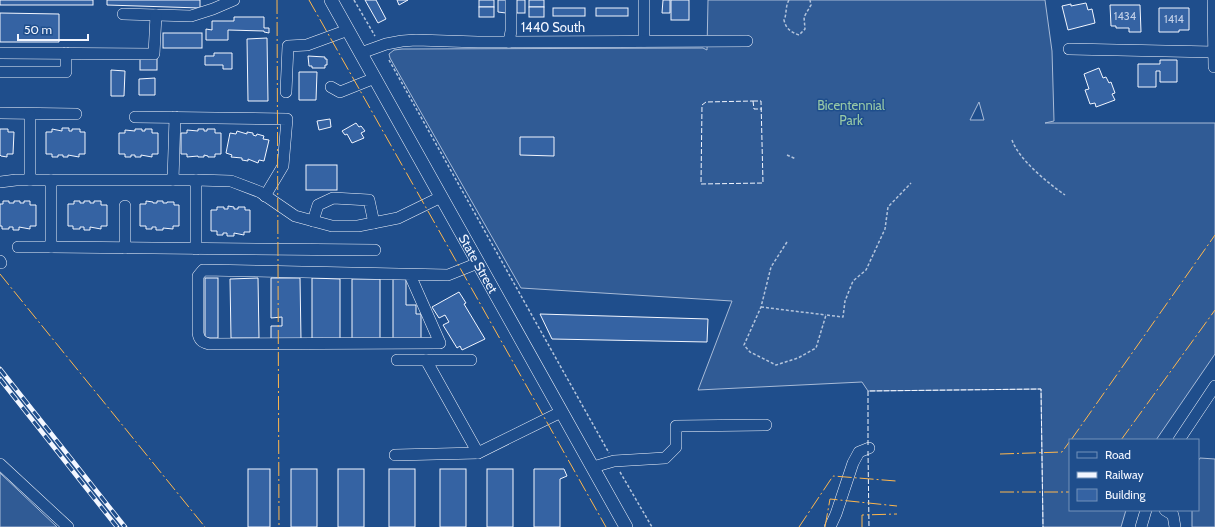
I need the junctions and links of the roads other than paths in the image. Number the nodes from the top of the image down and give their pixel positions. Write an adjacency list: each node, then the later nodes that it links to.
1 (234, 0): 7 (street)
2 (330, 0): 8 (main road, State Street)
3 (511, 0): 11 (street)
4 (644, 0): 9 (street)
5 (1213, 0): 13 (street)
6 (123, 14): 7 (street)
7 (156, 15): 15 (street)
8 (348, 30): 16 (main road, State Street); 21 (street)
9 (644, 41): 10 (street, 1440 South); 11 (street, 1440 South)
10 (747, 41)
11 (509, 42): 16 (street, 1440 South)
12 (1069, 49): 13 (street)
13 (1214, 52): 17 (street)
14 (0, 53): 15 (street)
15 (66, 53): 18 (street)
16 (362, 53): 19 (main road, State Street)
17 (1214, 67)
18 (0, 72)
19 (375, 78): 20 (street); 33 (main road, State Street)
20 (331, 87)
21 (286, 92)
22 (0, 113): 23 (street)
23 (30, 114): 24 (street); 27 (street)
24 (76, 114)
25 (136, 117): 26 (street)
26 (175, 117): 29 (street); 32 (street)
27 (30, 180): 28 (street); 31 (street)
28 (51, 180): 29 (street); 38 (street)
29 (173, 180): 30 (street)
30 (196, 180): 32 (street); 40 (street)
31 (0, 182)
32 (265, 196): 35 (street)
33 (441, 197): 36 (street); 42 (main road, State Street)
34 (125, 206): 39 (street)
35 (313, 221): 36 (street); 36 (street)
36 (374, 223)
37 (18, 247): 38 (street)
38 (51, 247): 39 (street)
39 (125, 248): 40 (street)
40 (196, 248): 41 (street)
41 (375, 250)
42 (478, 263): 43 (street); 48 (main road, State Street)
43 (410, 275): 43 (street)
44 (397, 360): 45 (street)
45 (426, 360): 46 (street); 52 (street)
46 (471, 360)
47 (1215, 386): 50 (street)
48 (562, 412): 52 (street); 55 (main road, State Street)
49 (766, 425): 55 (street)
50 (1180, 439)
51 (869, 448): 60 (street)
52 (478, 453): 53 (street)
53 (395, 455)
54 (0, 464): 58 (street)
55 (593, 467): 59 (main road, State Street)
56 (1146, 511): 61 (street)
57 (1167, 511): 62 (street)
58 (68, 527)
59 (626, 527)
60 (830, 527)
61 (1141, 527)
62 (1175, 527)

